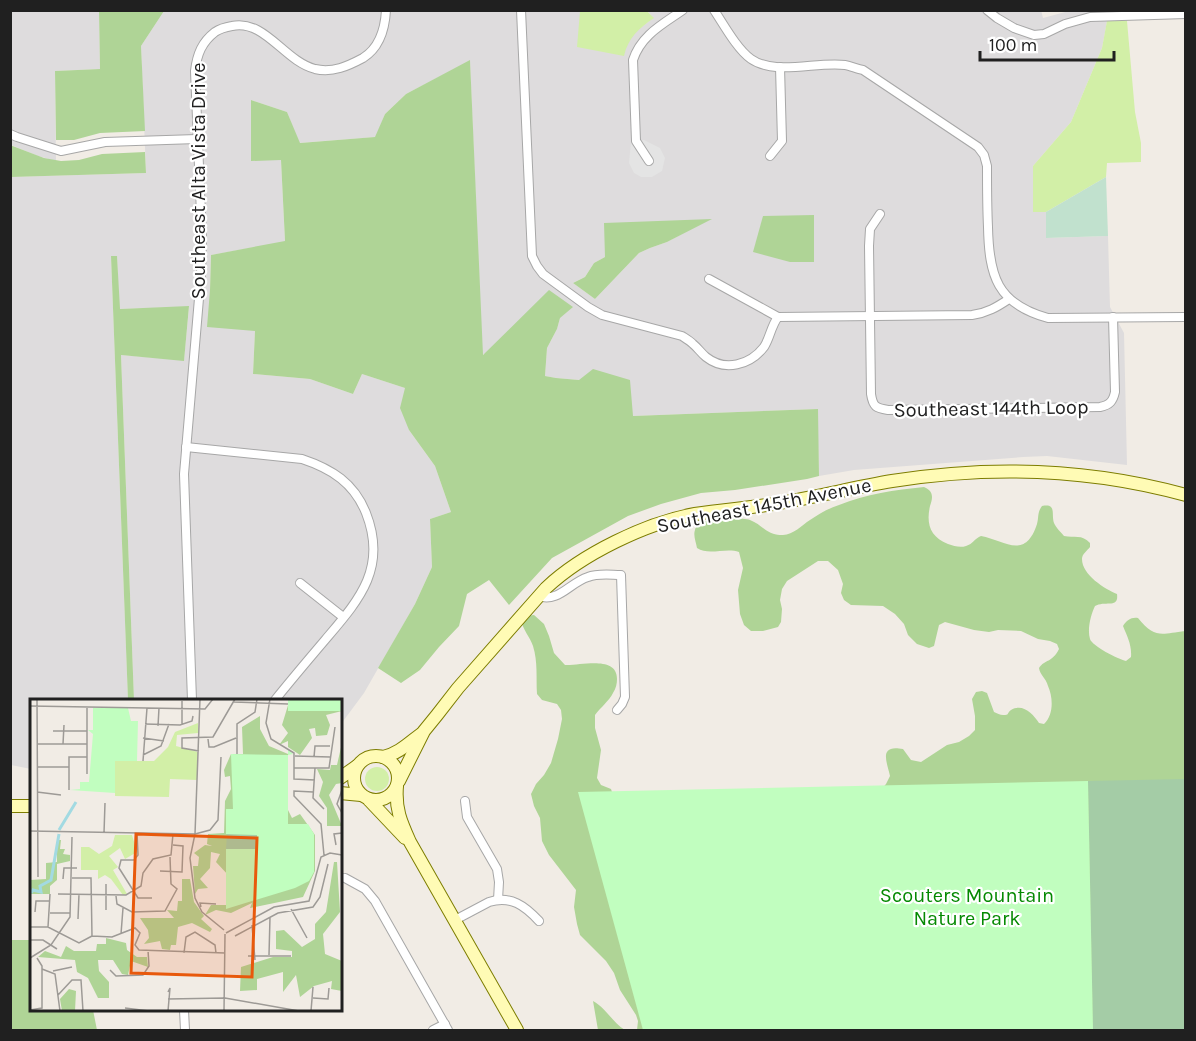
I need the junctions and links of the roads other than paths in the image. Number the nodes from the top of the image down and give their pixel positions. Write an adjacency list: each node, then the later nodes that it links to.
1 (386, 10): 9 (street, Southeast Alta Vista Drive)
2 (521, 10): 16 (street)
3 (683, 10): 11 (street)
4 (714, 10): 7 (street)
5 (987, 10): 6 (street)
6 (1185, 14)
7 (780, 67): 10 (street); 14 (street)
8 (10, 134): 9 (street)
9 (197, 139): 19 (street, Southeast Alta Vista Drive)
10 (770, 156)
11 (649, 161)
12 (879, 214): 15 (street)
13 (709, 279): 16 (street)
14 (1009, 298): 15 (street); 17 (street)
15 (870, 316): 16 (street); 17 (street, Southeast 144th Loop)
16 (778, 317)
17 (1113, 317): 18 (street)
18 (1185, 317)
19 (186, 447): 23 (street); 24 (street, Southeast Alta Vista Drive)
20 (1185, 495): 22 (main road, Southeast 145th Avenue)
21 (300, 583): 23 (street)
22 (537, 596): 26 (street); 27 (main road, Southeast 145th Avenue)
23 (344, 617): 25 (street)
24 (192, 699)
25 (276, 699)
26 (617, 710)
27 (424, 731): 28 (main road, Southeast 145th Avenue); 31 (main road, Southeast 145th Avenue)
28 (383, 757): 29 (main road, Southeast 145th Avenue); 31 (main road)
29 (357, 766): 30 (main road, Southeast 145th Avenue); 33 (main road)
30 (342, 777)
31 (398, 784): 33 (main road); 37 (main road)
32 (342, 793): 33 (main road)
33 (365, 797): 37 (main road)
34 (465, 801): 39 (street)
35 (10, 806): 36 (main road)
36 (30, 806)
37 (410, 842): 40 (main road)
38 (345, 878): 43 (street)
39 (498, 900): 40 (street); 41 (street)
40 (455, 920): 46 (main road)
41 (539, 921)
42 (184, 1011): 44 (street)
43 (446, 1027): 45 (street)
44 (185, 1030)
45 (433, 1030)
46 (517, 1030)

